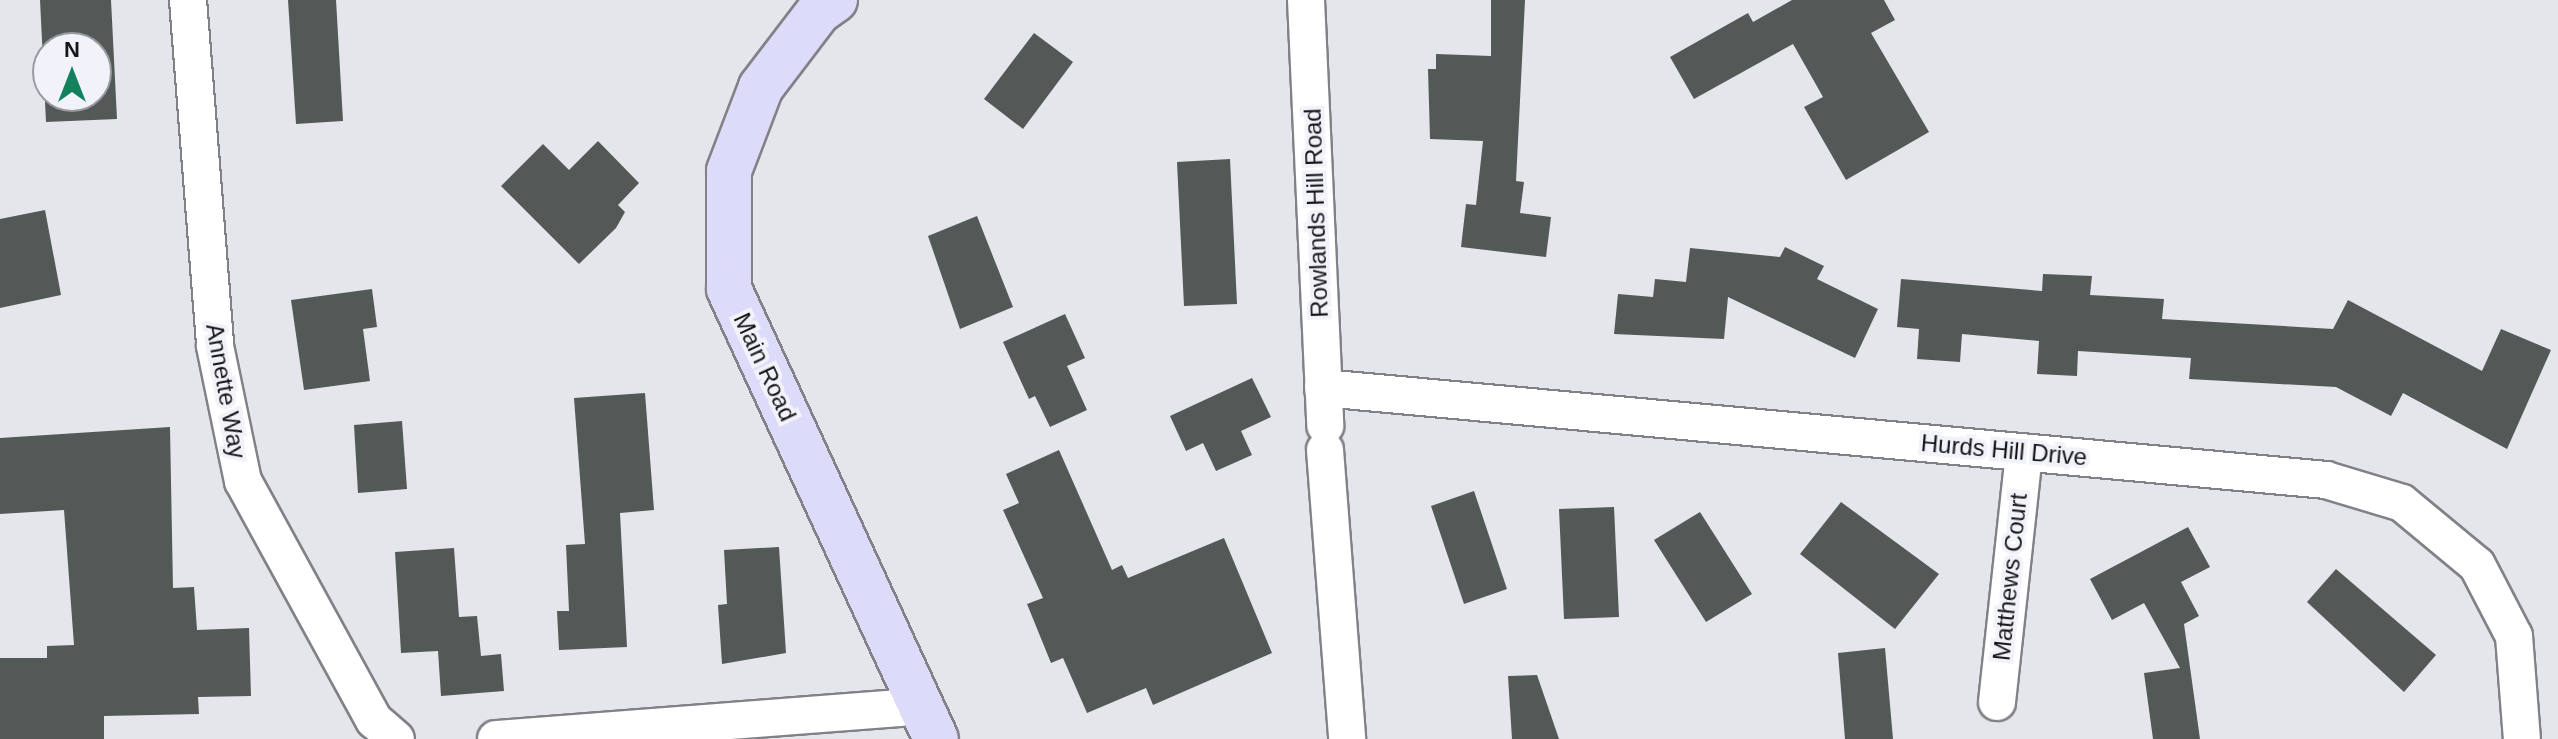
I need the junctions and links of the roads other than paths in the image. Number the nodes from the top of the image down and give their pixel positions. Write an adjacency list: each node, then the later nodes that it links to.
1 (188, 0): 8 (street, Annette Way)
2 (835, 0): 7 (main road, Main Road)
3 (1306, 0): 4 (street, Rowlands Hill Road)
4 (1323, 388): 5 (street, Hurds Hill Drive); 10 (street, Rowlands Hill Road)
5 (2024, 452): 6 (street, Matthews Court); 11 (street, Hurds Hill Drive)
6 (1997, 702)
7 (928, 723): 9 (street)
8 (396, 739)
9 (496, 739)
10 (1347, 739)
11 (2522, 739)

